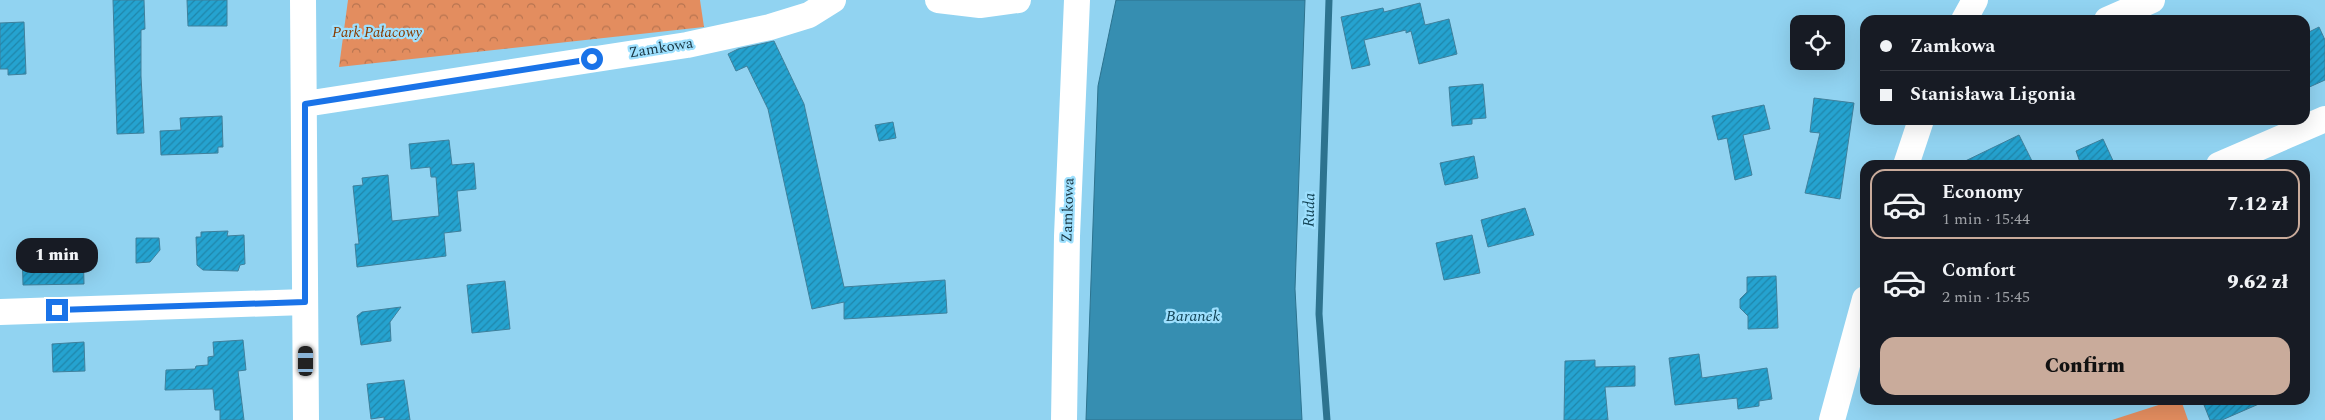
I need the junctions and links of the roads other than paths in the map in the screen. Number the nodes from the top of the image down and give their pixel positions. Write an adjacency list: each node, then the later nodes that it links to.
1 (303, 0): 10 (street)
2 (833, 0): 10 (street, Zamkowa)
3 (938, 0): 4 (street)
4 (1018, 0)
5 (1077, 0): 19 (street, Zamkowa)
6 (1975, 0): 8 (street)
7 (2152, 0): 9 (street)
8 (1967, 15)
9 (2118, 15)
10 (305, 104): 15 (street)
11 (2325, 120): 14 (street)
12 (1919, 125): 13 (street)
13 (1908, 160)
14 (2231, 160)
15 (305, 302): 16 (street); 18 (street)
16 (0, 312)
17 (1860, 321): 20 (street)
18 (306, 420)
19 (1064, 420)
20 (1832, 420)

